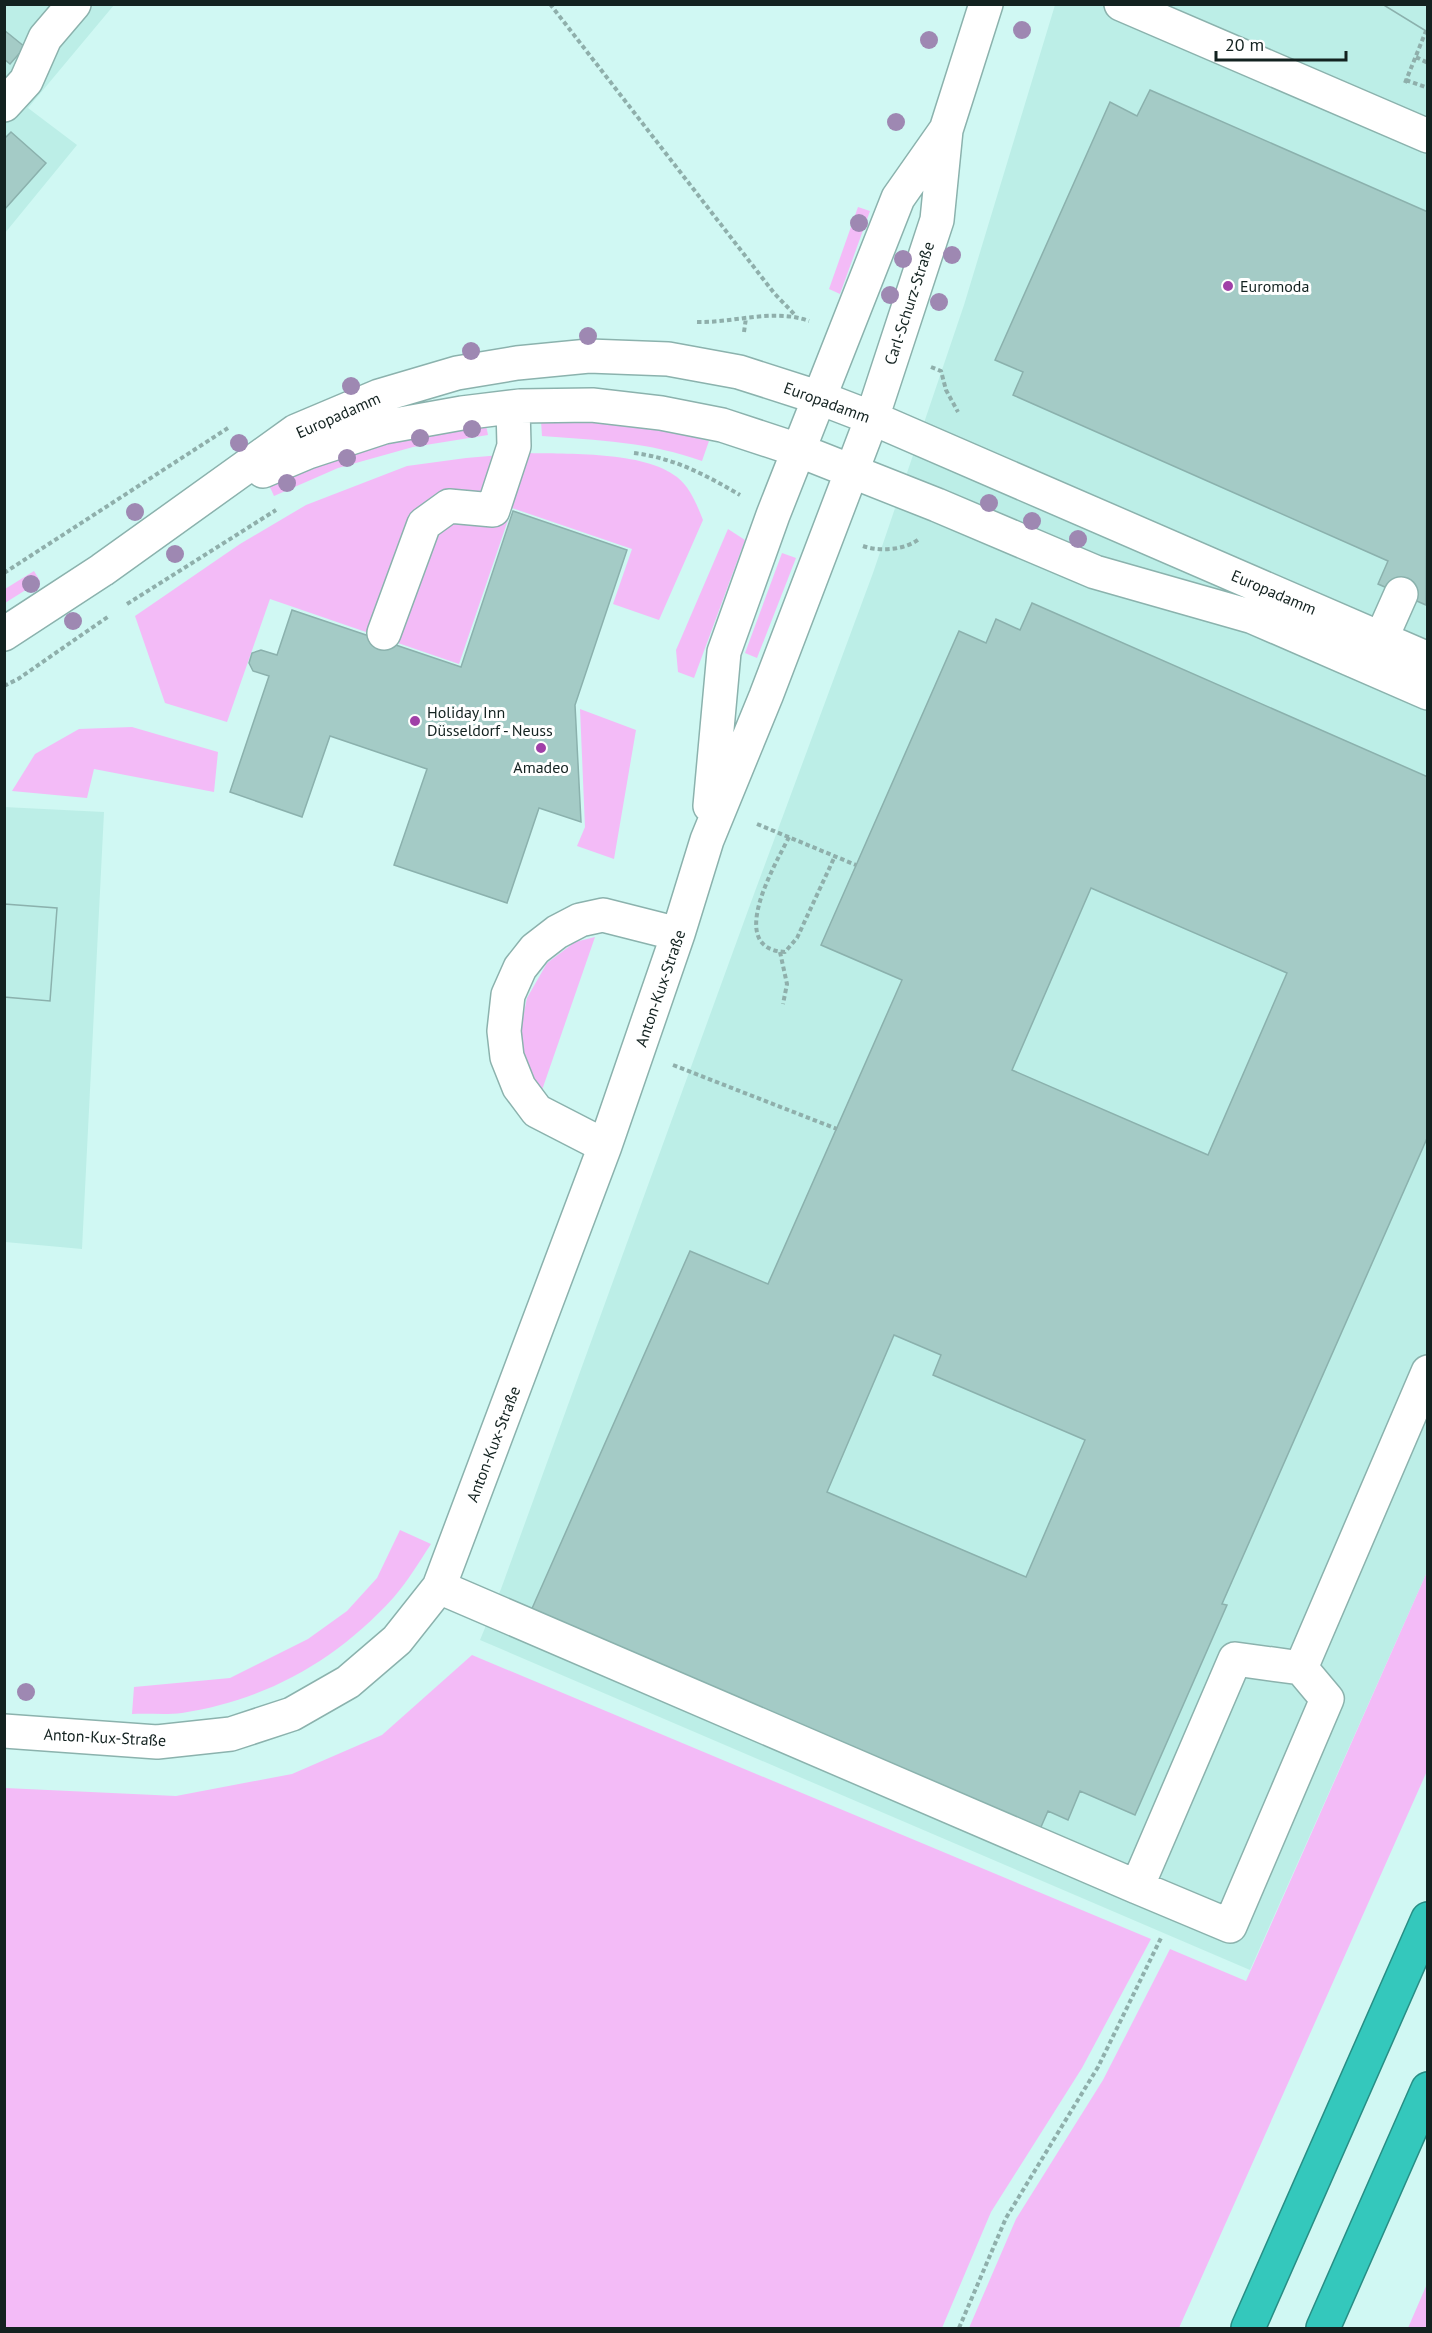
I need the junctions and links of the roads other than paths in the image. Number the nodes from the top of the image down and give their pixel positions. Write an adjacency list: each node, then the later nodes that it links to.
1 (74, 4): 4 (street)
2 (986, 4): 5 (street, Carl-Schurz-Straße)
3 (1121, 4): 6 (street)
4 (4, 105)
5 (946, 130): 7 (street, Carl-Schurz-Straße); 9 (street, Carl-Schurz-Straße)
6 (1428, 136)
7 (820, 398): 9 (street, Europadamm); 10 (street, Carl-Schurz-Straße); 12 (street, Europadamm)
8 (513, 407): 10 (street, Europadamm); 12 (street, Europadamm); 14 (street)
9 (872, 418): 11 (street, Carl-Schurz-Straße); 16 (street, Europadamm)
10 (798, 450): 11 (street, Europadamm); 19 (street, Anton-Kux-Straße)
11 (852, 471): 16 (street, Europadamm); 19 (street, Anton-Kux-Straße)
12 (211, 492): 15 (street, Europadamm)
13 (1401, 594): 16 (street)
14 (384, 633)
15 (4, 634)
16 (1375, 653): 17 (street, Europadamm); 18 (street, Europadamm)
17 (1428, 659)
18 (1428, 693)
19 (707, 840): 20 (street, Anton-Kux-Straße)
20 (678, 934): 21 (street, Anton-Kux-Straße); 21 (street)
21 (605, 1146): 23 (street, Anton-Kux-Straße)
22 (1428, 1372): 24 (street)
23 (439, 1587): 25 (street, Anton-Kux-Straße); 26 (street)
24 (1301, 1668): 26 (street); 26 (street)
25 (4, 1731)
26 (1137, 1887)
27 (1428, 1919): 29 (highway)
28 (1428, 2089): 30 (highway)
29 (1248, 2328)
30 (1323, 2328)

